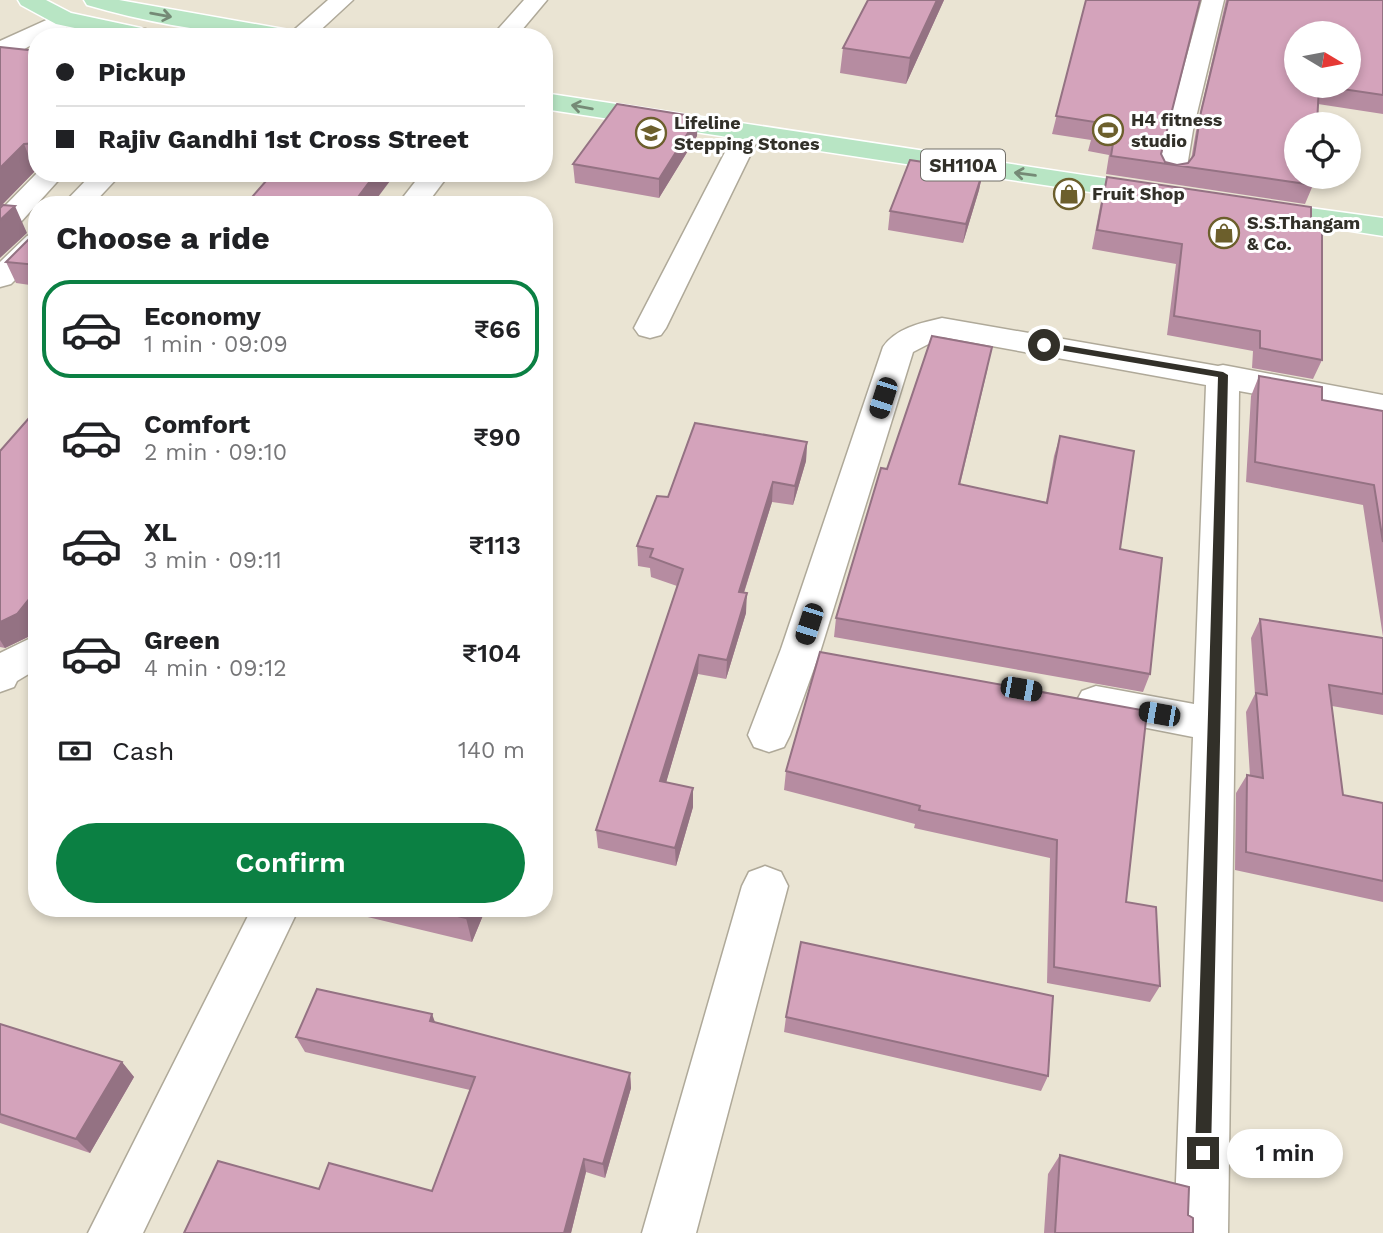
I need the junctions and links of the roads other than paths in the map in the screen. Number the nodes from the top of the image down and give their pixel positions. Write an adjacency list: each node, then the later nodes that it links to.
1 (29, 0): 6 (main road)
2 (95, 0): 9 (main road, one-way to 9)
3 (342, 0): 10 (street)
4 (536, 0): 11 (street)
5 (1213, 0): 24 (street)
6 (64, 19): 7 (street); 8 (main road)
7 (46, 28)
8 (107, 28)
9 (237, 28)
10 (309, 28)
11 (511, 28)
12 (28, 37): 13 (street)
13 (0, 54)
14 (0, 59): 15 (street)
15 (24, 61)
16 (553, 83): 18 (main road, SH110A)
17 (553, 102): 18 (main road, SH110A, one-way to 17)
18 (634, 106): 19 (main road, SH110A); 24 (main road, SH110A)
19 (748, 133): 24 (main road, SH110A, one-way to 19); 36 (street)
20 (1198, 177): 24 (main road, SH110A)
21 (43, 182): 26 (street)
22 (100, 182): 27 (street)
23 (430, 182): 28 (street)
24 (1174, 185)
25 (1251, 185): 30 (main road)
26 (30, 196)
27 (85, 196)
28 (418, 196)
29 (28, 198): 33 (street)
30 (1383, 204)
31 (1231, 205): 32 (main road)
32 (1383, 227)
33 (0, 228)
34 (28, 251): 35 (street)
35 (0, 278)
36 (650, 328)
37 (1223, 375): 38 (street); 39 (street); 44 (street)
38 (1383, 406)
39 (801, 649): 41 (street); 45 (street)
40 (28, 655): 42 (street)
41 (842, 656)
42 (0, 676)
43 (1063, 696): 44 (street)
44 (1214, 724): 50 (street)
45 (769, 735)
46 (765, 886): 49 (street)
47 (272, 917): 48 (street)
48 (114, 1233)
49 (669, 1233)
50 (1201, 1233)

